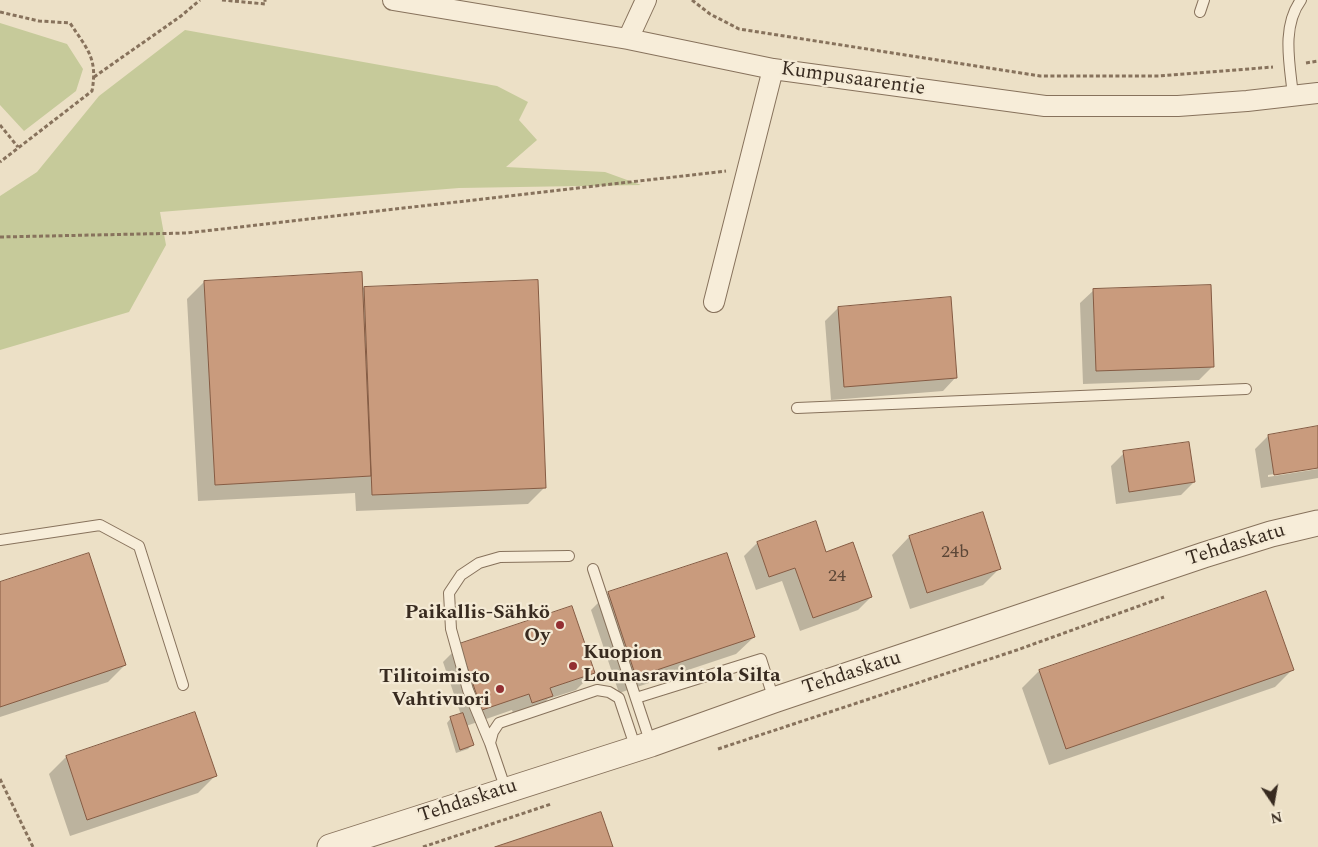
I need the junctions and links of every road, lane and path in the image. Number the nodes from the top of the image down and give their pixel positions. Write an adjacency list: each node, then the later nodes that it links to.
1 (200, 0): 15 (path)
2 (222, 0): 3 (path)
3 (265, 0)
4 (393, 0): 11 (street, Kumpusaarentie)
5 (646, 0): 11 (street)
6 (692, 0): 13 (path)
7 (1204, 0): 10 (lane)
8 (1301, 0): 13 (lane)
9 (0, 12): 15 (path)
10 (1200, 12)
11 (628, 39): 14 (street, Kumpusaarentie)
12 (1318, 61): 13 (path)
13 (1290, 65): 17 (lane)
14 (773, 69): 17 (street, Kumpusaarentie); 21 (street)
15 (94, 77): 19 (path)
16 (1318, 93): 17 (street, Kumpusaarentie)
17 (1293, 96)
18 (0, 125): 19 (path)
19 (18, 147): 20 (path)
20 (0, 162)
21 (747, 169): 22 (path); 23 (street)
22 (0, 238)
23 (714, 302)
24 (1246, 388): 25 (lane)
25 (797, 408)
26 (1318, 523): 33 (street, Tehdaskatu)
27 (0, 540): 31 (lane)
28 (569, 556): 34 (lane)
29 (593, 570): 32 (lane)
30 (1167, 596): 36 (path)
31 (183, 685)
32 (636, 698): 33 (lane); 35 (lane)
33 (774, 700): 35 (street, Tehdaskatu)
34 (490, 743): 35 (lane); 38 (lane)
35 (644, 746): 38 (street, Tehdaskatu)
36 (711, 751)
37 (0, 779): 40 (path)
38 (506, 790): 41 (street, Tehdaskatu)
39 (555, 803): 42 (path)
40 (33, 847)
41 (330, 847)
42 (424, 847)

